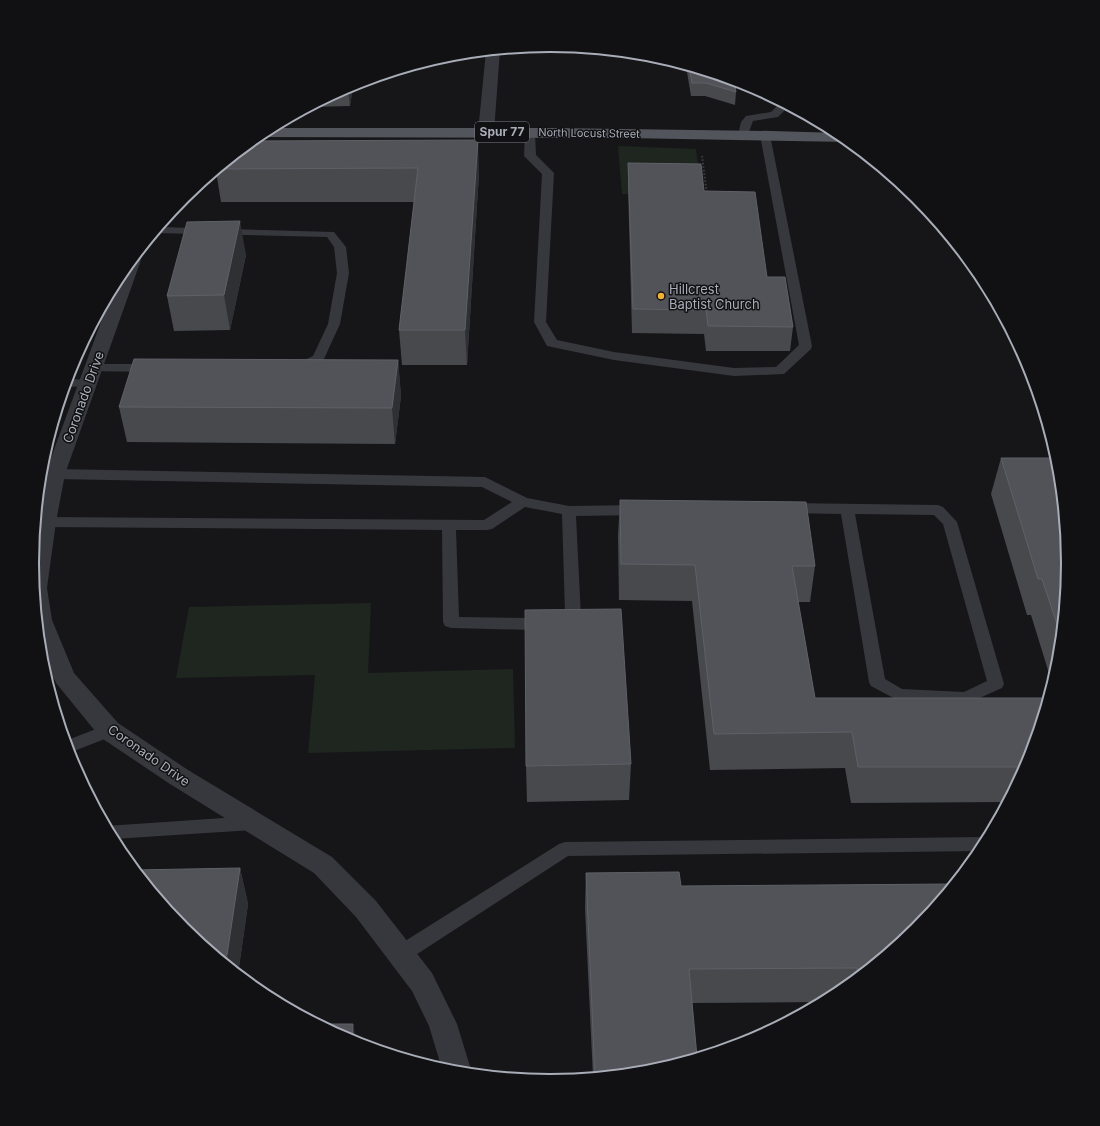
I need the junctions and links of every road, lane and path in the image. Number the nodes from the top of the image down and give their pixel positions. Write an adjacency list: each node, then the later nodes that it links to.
1 (493, 55): 3 (street)
2 (781, 108): 6 (lane)
3 (486, 132): 4 (main road, North Locust Street / Spur 77); 5 (main road, North Locust Street / Spur 77)
4 (274, 133)
5 (530, 133): 6 (main road, North Locust Street / Spur 77); 7 (lane)
6 (743, 135): 7 (main road, North Locust Street / Spur 77)
7 (765, 135): 8 (main road, North Locust Street / Spur 77)
8 (833, 138)
9 (701, 150): 10 (path)
10 (708, 200)
11 (163, 230): 14 (lane)
12 (126, 278): 15 (street, Coronado Drive)
13 (164, 368): 15 (lane)
14 (287, 369)
15 (92, 375): 16 (lane); 17 (street, Coronado Drive)
16 (73, 380)
17 (55, 474): 18 (lane); 23 (street, Coronado Drive)
18 (523, 502): 22 (lane); 24 (lane)
19 (771, 508): 20 (lane)
20 (847, 508): 20 (lane)
21 (654, 510): 22 (lane)
22 (569, 511): 24 (lane)
23 (45, 522): 24 (lane); 25 (street, Coronado Drive)
24 (449, 525)
25 (39, 565)
26 (42, 621): 27 (street, Coronado Drive)
27 (53, 672): 28 (street, Coronado Drive)
28 (109, 730): 29 (lane); 30 (street, Coronado Drive)
29 (73, 745)
30 (253, 823): 31 (lane); 33 (street, Coronado Drive)
31 (115, 832)
32 (977, 844): 33 (lane)
33 (401, 954): 34 (street, Coronado Drive)
34 (456, 1065)

